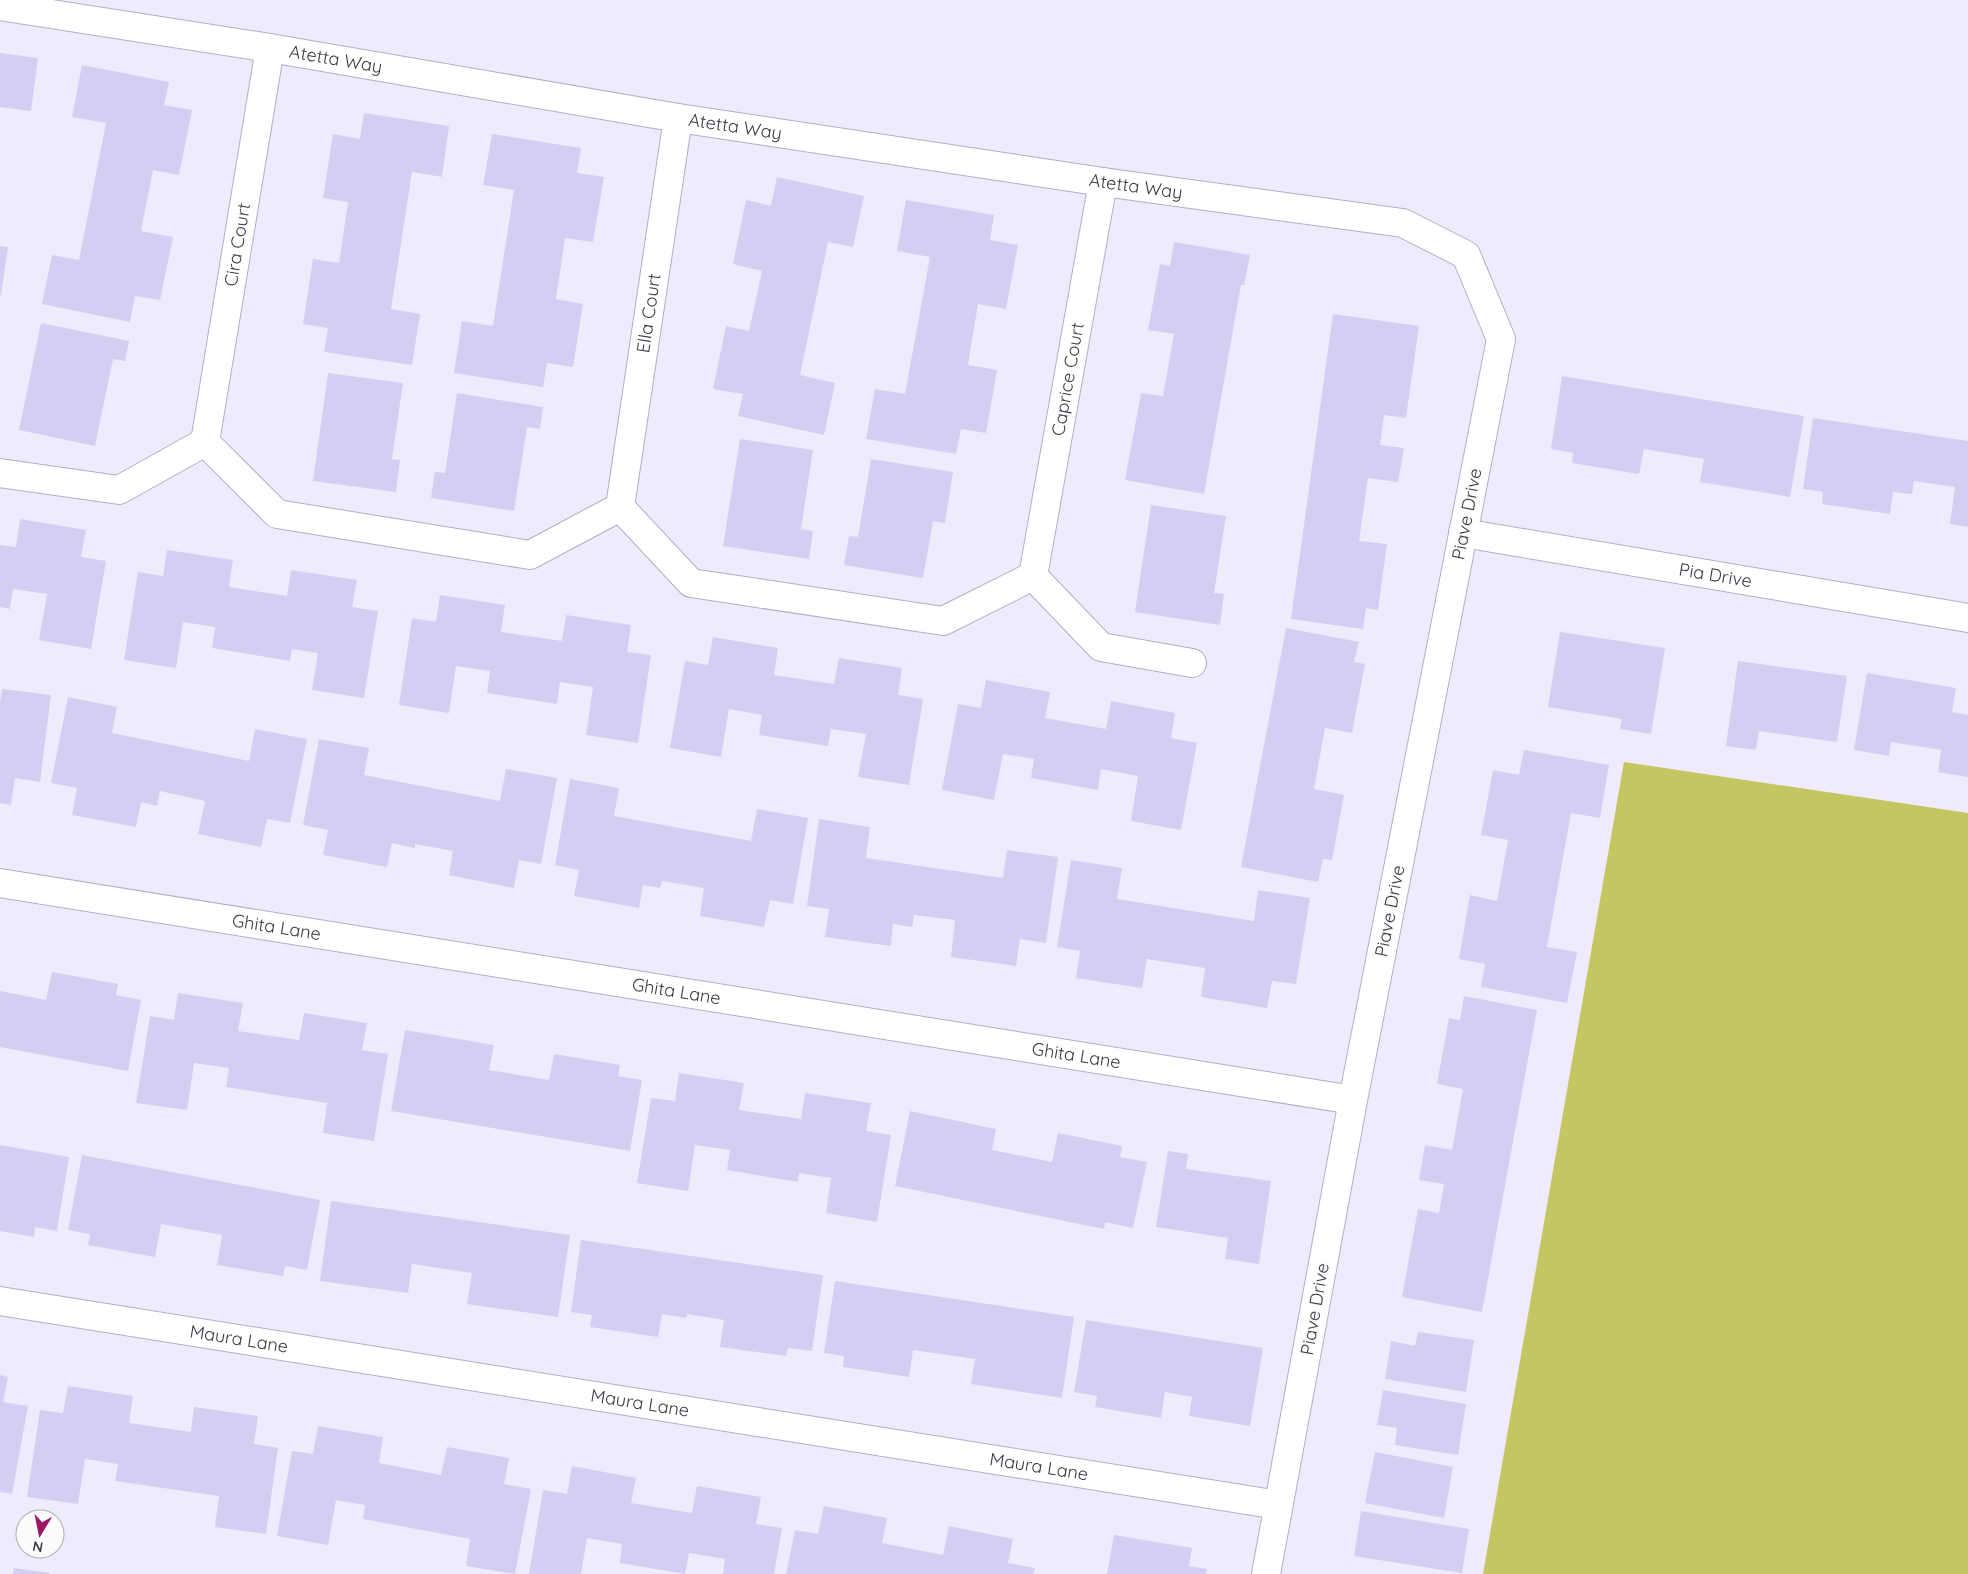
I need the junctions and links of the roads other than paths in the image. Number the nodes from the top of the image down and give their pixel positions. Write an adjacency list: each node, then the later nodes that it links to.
1 (0, 6): 2 (street, Atetta Way)
2 (270, 48): 3 (street, Atetta Way); 6 (street, Cira Court)
3 (678, 118): 4 (street, Atetta Way); 8 (street, Ella Court)
4 (1102, 182): 5 (street, Atetta Way); 10 (street, Caprice Court)
5 (1466, 255): 9 (street, Piave Drive)
6 (205, 442): 7 (street); 8 (street)
7 (0, 472)
8 (620, 507): 10 (street)
9 (1463, 533): 11 (street, Pia Drive); 14 (street, Piave Drive)
10 (1033, 576): 12 (street)
11 (1968, 618)
12 (1192, 663)
13 (0, 883): 14 (street, Ghita Lane)
14 (1353, 1100): 16 (street, Piave Drive)
15 (0, 1301): 16 (street, Maura Lane)
16 (1278, 1505): 17 (street, Piave Drive)
17 (1266, 1574)

